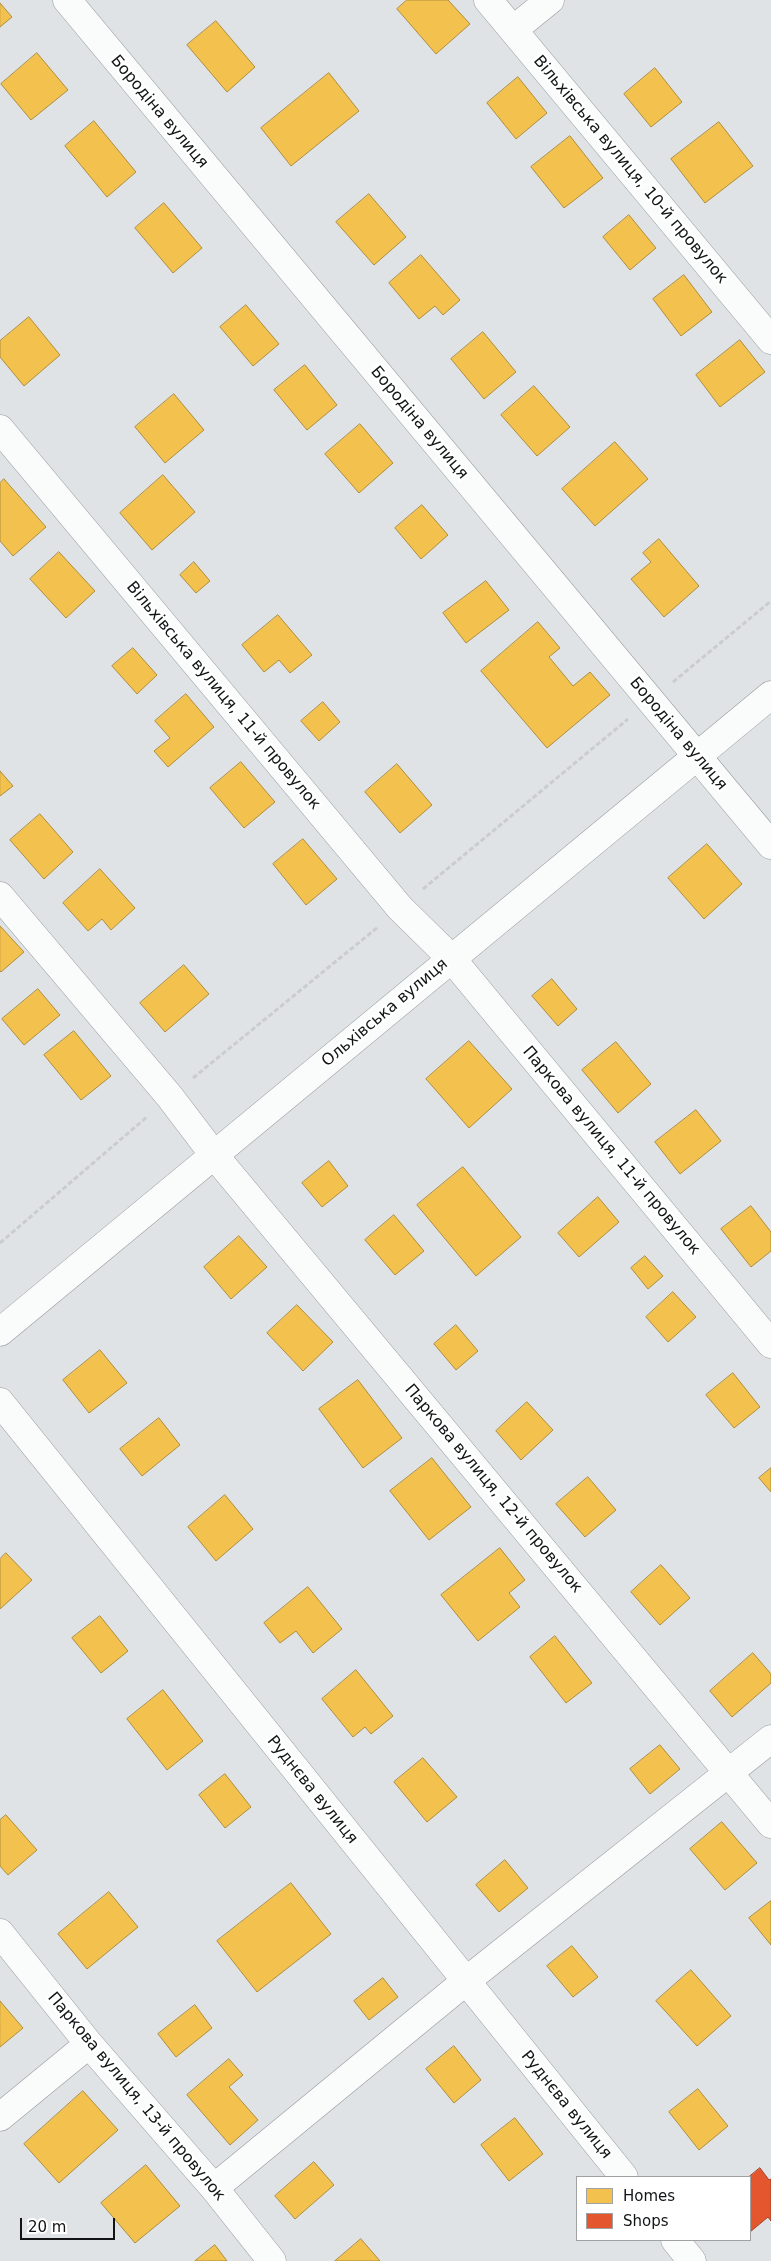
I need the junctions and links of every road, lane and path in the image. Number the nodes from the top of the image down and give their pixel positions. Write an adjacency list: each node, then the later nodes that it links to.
1 (66, 0): 8 (street, Бородіна вулиця)
2 (488, 0): 4 (street, Вільхівська вулиця, 10-й провулок)
3 (550, 0): 4 (street)
4 (514, 30): 5 (street, Вільхівська вулиця, 10-й провулок)
5 (771, 340)
6 (0, 429): 11 (street, Вільхівська вулиця, 11-й провулок)
7 (771, 695): 8 (street, Ольхівська вулиця)
8 (697, 756): 9 (street, Бородіна вулиця); 11 (street, Ольхівська вулиця)
9 (771, 845)
10 (0, 896): 12 (street, Паркова вулиця, 12-й провулок)
11 (451, 958): 12 (street, Ольхівська вулиця); 14 (street, Паркова вулиця, 11-й провулок)
12 (214, 1154): 13 (street, Ольхівська вулиця); 17 (street, Паркова вулиця, 12-й провулок)
13 (0, 1332)
14 (771, 1344)
15 (0, 1402): 20 (street, Руднєва вулиця)
16 (771, 1739): 17 (street)
17 (729, 1773): 18 (street, Паркова вулиця, 12-й провулок); 20 (street)
18 (771, 1824)
19 (0, 1933): 21 (street, Паркова вулиця, 13-й провулок)
20 (466, 1981): 23 (street, Руднєва вулиця); 24 (street)
21 (89, 2044): 22 (street); 24 (street, Паркова вулиця, 13-й провулок)
22 (0, 2117)
23 (623, 2176)
24 (214, 2188): 26 (street, Паркова вулиця, 13-й провулок)
25 (675, 2241): 27 (street)
26 (272, 2261)
27 (692, 2261)

